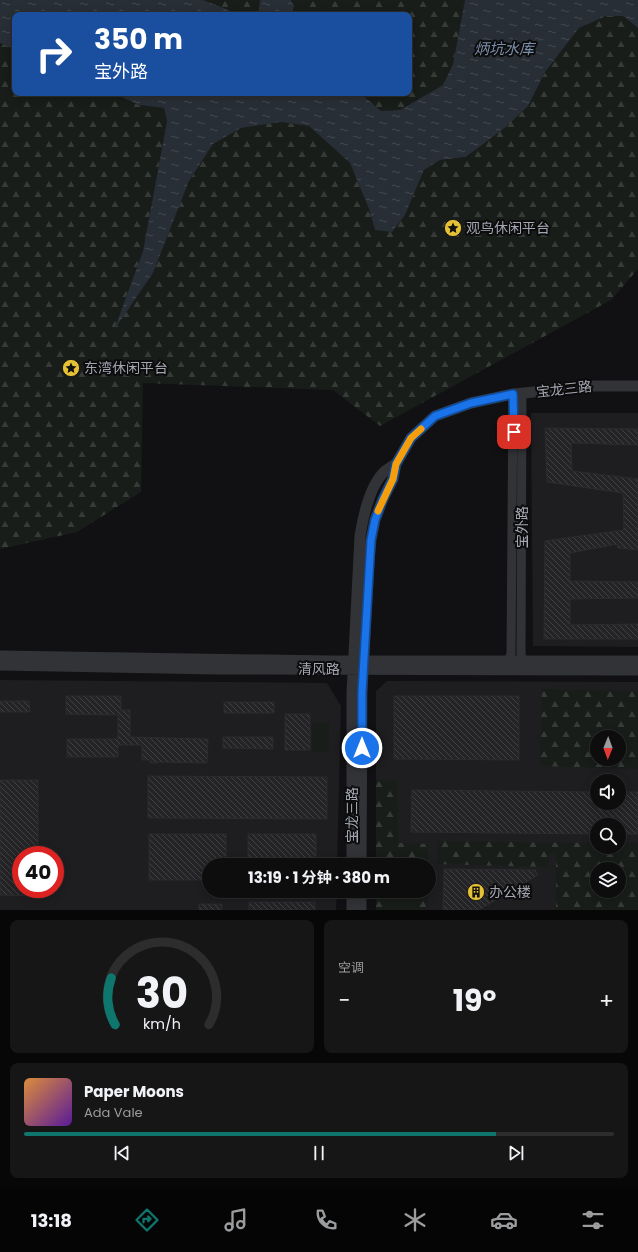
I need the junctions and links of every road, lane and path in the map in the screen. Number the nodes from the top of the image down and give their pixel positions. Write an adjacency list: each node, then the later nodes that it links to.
1 (638, 386): 2 (street, 宝龙三路)
2 (518, 394): 4 (street, 宝外路); 5 (street, 宝外路); 7 (street, 宝龙三路)
3 (0, 656): 7 (street, 清风路)
4 (508, 661): 5 (street, 清风路); 7 (street, 清风路)
5 (524, 661): 6 (street, 清风路)
6 (638, 661)
7 (358, 665): 8 (street, 清风路); 9 (street, 清风路); 10 (street, 宝龙三路); 11 (street, 宝龙三路)
8 (0, 666)
9 (638, 670)
10 (352, 858)
11 (361, 858)
12 (352, 898): 14 (street)
13 (361, 898): 15 (street)
14 (352, 910)
15 (361, 910)

